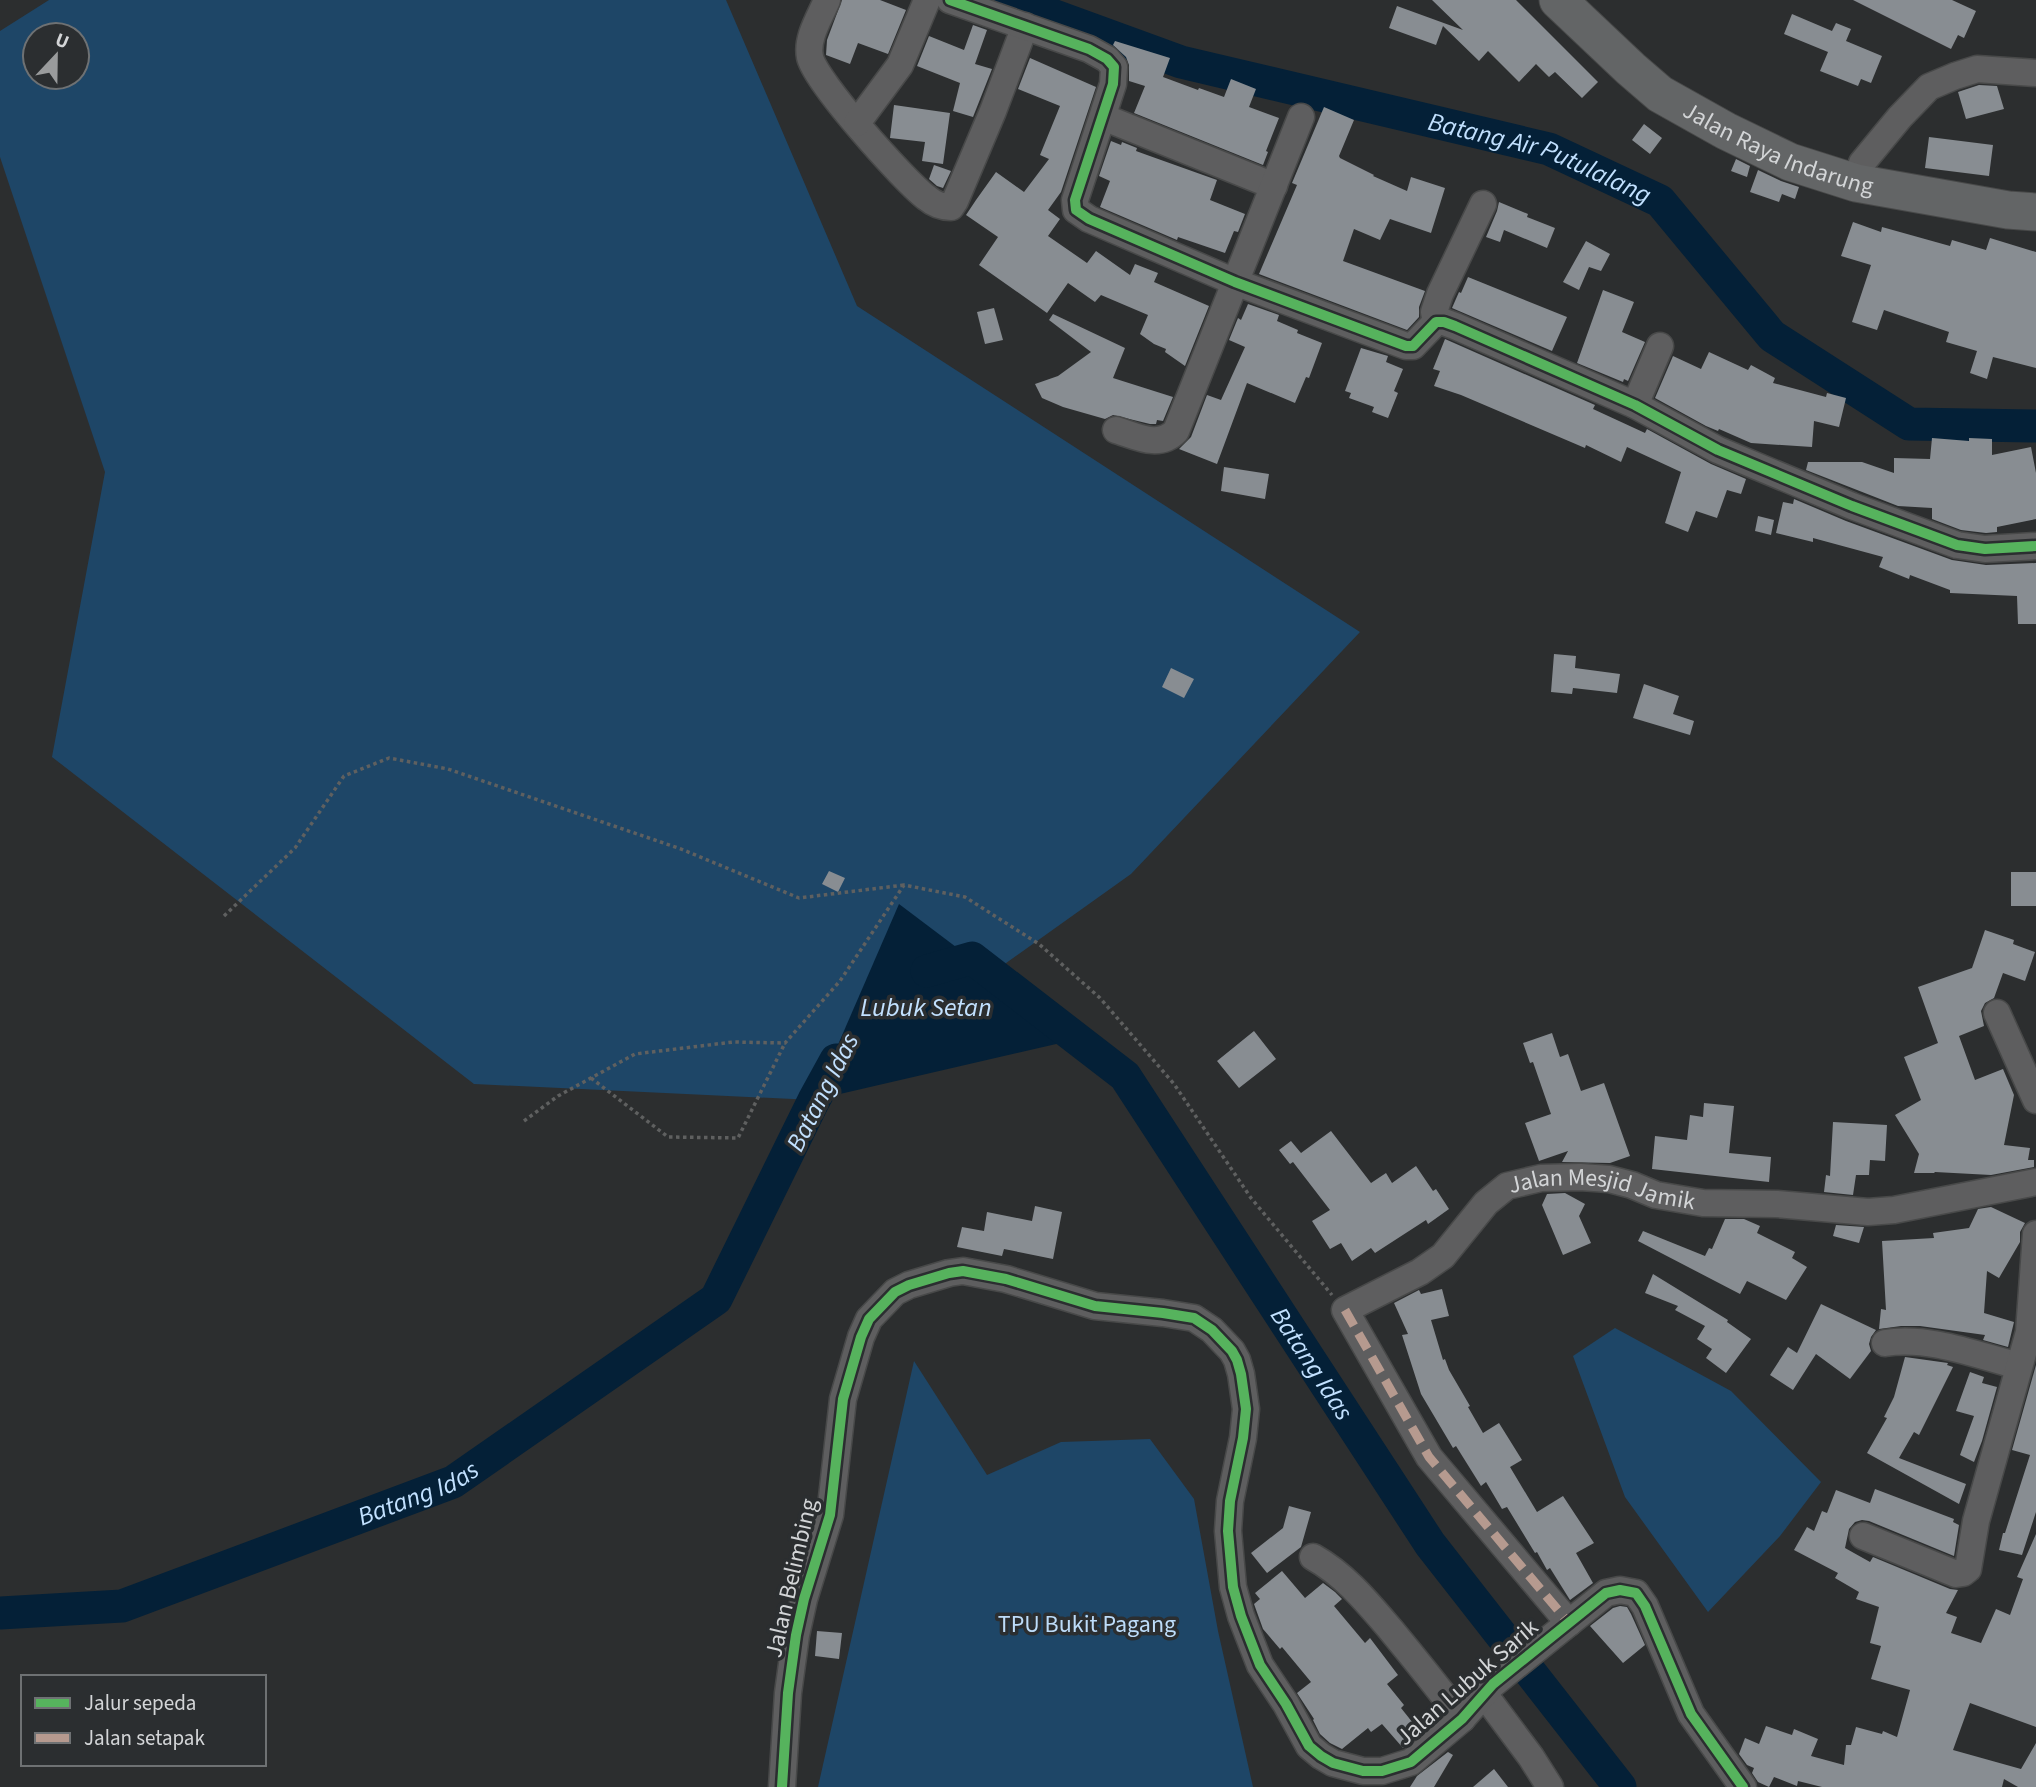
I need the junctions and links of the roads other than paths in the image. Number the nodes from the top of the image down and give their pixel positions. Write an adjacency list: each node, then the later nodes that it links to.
1 (827, 0): 9 (street)
2 (927, 0): 9 (street)
3 (950, 0): 5 (street)
4 (1579, 4): 10 (highway, Jalan Raya Indarung)
5 (1025, 26): 7 (street); 9 (street)
6 (2036, 74): 10 (street)
7 (1103, 117): 11 (street); 15 (street)
8 (1301, 117): 11 (street)
9 (857, 123)
10 (1859, 173): 12 (highway, Jalan Raya Indarung); 14 (highway, Jalan Raya Indarung)
11 (1274, 186): 15 (street)
12 (2036, 190)
13 (1483, 204): 16 (street)
14 (2036, 212)
15 (1235, 282): 16 (street); 19 (street)
16 (1436, 322): 18 (street)
17 (1660, 346): 18 (street)
18 (1635, 405): 20 (street)
19 (1116, 430)
20 (2036, 546)
21 (1997, 1013): 22 (street)
22 (2036, 1100)
23 (2036, 1182): 30 (street, Jalan Mesjid Jamik)
24 (2036, 1234): 26 (street)
25 (1885, 1343): 26 (street)
26 (2019, 1366): 28 (street)
27 (835, 1462): 32 (street, Jalan Lubuk Sarik); 33 (street, Jalan Belimbing)
28 (1863, 1536)
29 (1313, 1557): 32 (street)
30 (1565, 1626): 31 (street, Jalan Lubuk Sarik); 35 (street, Jalan Lubuk Sarik)
31 (1489, 1689): 32 (street, Jalan Lubuk Sarik); 34 (street)
32 (1462, 1719)
33 (782, 1787)
34 (1550, 1787)
35 (1743, 1787)

